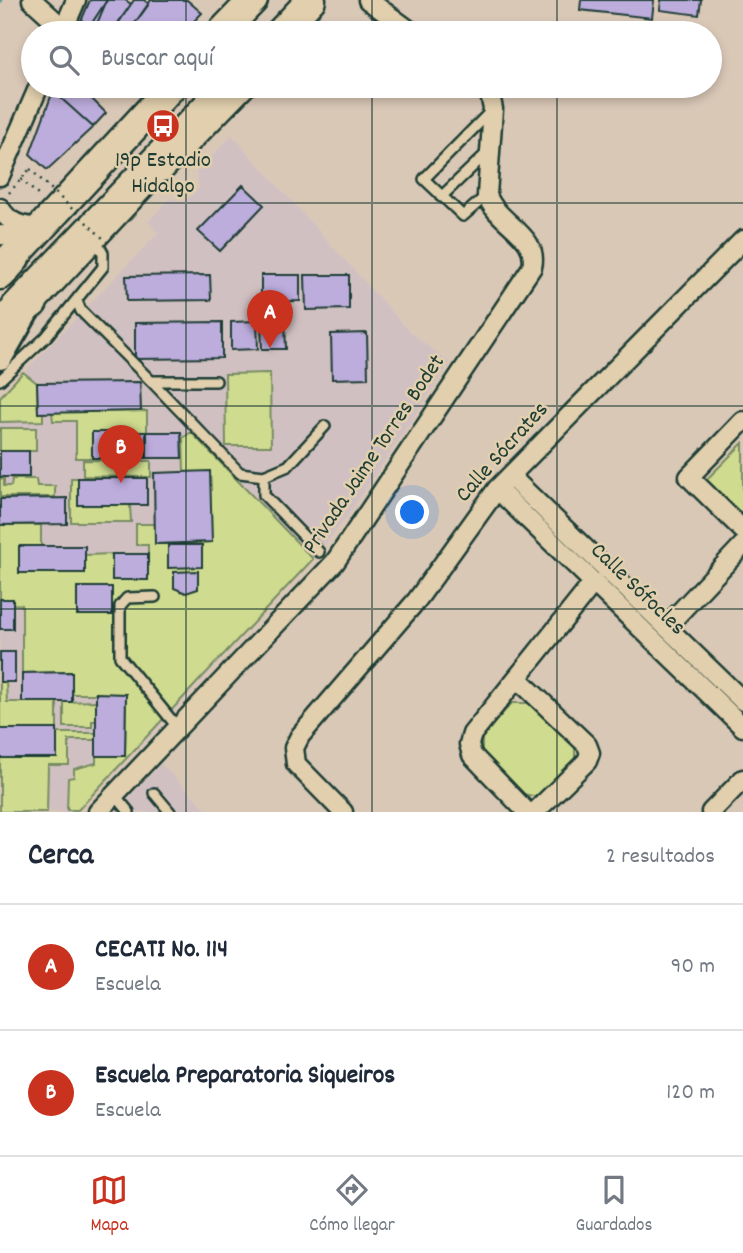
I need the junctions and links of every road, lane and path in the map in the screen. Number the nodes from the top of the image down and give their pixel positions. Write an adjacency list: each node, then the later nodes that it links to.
1 (32, 0): 6 (street)
2 (76, 0): 7 (street)
3 (312, 0): 5 (main road)
4 (368, 0): 8 (street)
5 (275, 17)
6 (53, 21)
7 (67, 21)
8 (397, 21)
9 (34, 98): 17 (street)
10 (168, 98): 24 (main road)
11 (203, 98): 28 (lane)
12 (222, 98): 19 (main road)
13 (242, 98): 19 (lane)
14 (490, 98): 15 (street)
15 (492, 109): 16 (street); 21 (lane)
16 (490, 150): 20 (street); 21 (lane)
17 (0, 176)
18 (21, 179): 22 (path); 23 (path, bridge); 24 (path)
19 (139, 190): 23 (main road)
20 (487, 195): 21 (lane); 47 (street, Privada Jaime Torres Bodet)
21 (442, 197)
22 (3, 202): 24 (street)
23 (100, 240): 26 (main road); 27 (lane)
24 (23, 243)
25 (741, 248): 37 (street, Calle Sócrates)
26 (31, 302): 29 (highway); 30 (main road)
27 (77, 302): 31 (lane); 33 (lane)
28 (0, 310)
29 (0, 324)
30 (0, 357)
31 (0, 380)
32 (216, 380): 33 (lane)
33 (150, 381): 36 (lane)
34 (742, 423): 38 (street)
35 (325, 426): 36 (lane)
36 (264, 476): 40 (lane)
37 (503, 483): 41 (street, Calle Sófocles); 43 (street, Calle Sófocles); 54 (street, Calle Sócrates)
38 (743, 530)
39 (743, 545): 43 (street)
40 (319, 552)
41 (594, 582): 44 (street); 46 (street, Calle Sófocles)
42 (155, 597): 47 (lane)
43 (666, 627): 45 (street, Calle Sófocles)
44 (518, 679): 55 (street); 56 (street)
45 (743, 701)
46 (743, 727)
47 (178, 728): 50 (street, Privada Jaime Torres Bodet)
48 (743, 779): 57 (street)
49 (154, 793): 53 (lane)
50 (115, 795): 51 (street, Privada Jaime Torres Bodet); 52 (lane)
51 (98, 812)
52 (129, 812)
53 (170, 812)
54 (343, 812)
55 (527, 812)
56 (535, 812)
57 (711, 812)

